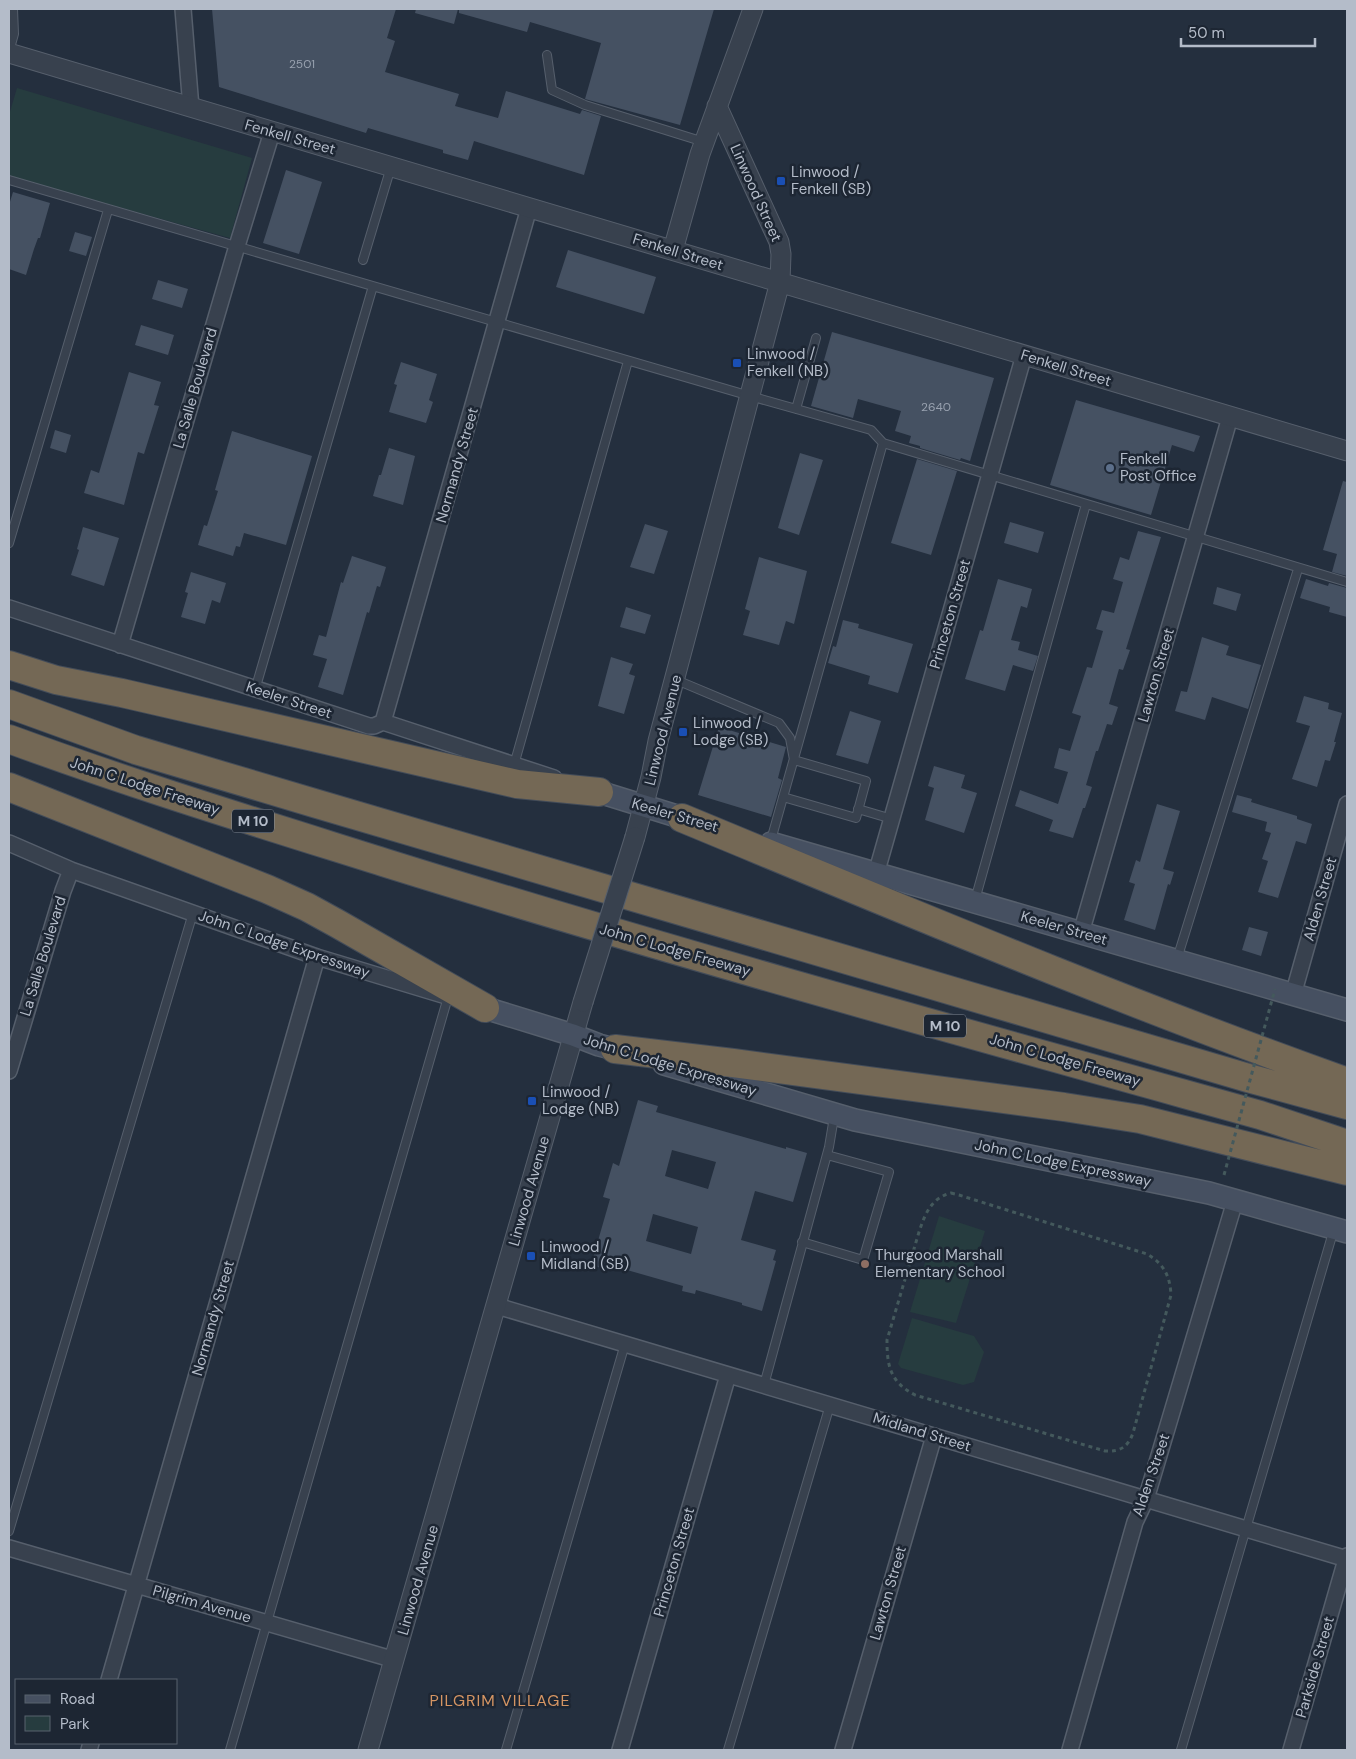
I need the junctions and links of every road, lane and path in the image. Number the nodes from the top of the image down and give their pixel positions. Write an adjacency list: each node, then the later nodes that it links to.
1 (13, 9): 4 (lane)
2 (183, 9): 7 (street)
3 (753, 9): 6 (street)
4 (9, 53): 7 (street, Fenkell Street)
5 (547, 55): 9 (lane)
6 (717, 106): 9 (street); 17 (street, Linwood Street)
7 (191, 108): 8 (street, Fenkell Street)
8 (272, 132): 10 (street, Fenkell Street); 14 (street, La Salle Boulevard)
9 (704, 142): 15 (street)
10 (391, 167): 12 (street, Fenkell Street); 16 (lane)
11 (9, 180): 13 (lane)
12 (529, 208): 15 (street, Fenkell Street); 19 (street, Normandy Street)
13 (108, 210): 14 (lane); 31 (lane)
14 (237, 246): 18 (lane); 35 (street, La Salle Boulevard)
15 (673, 250): 17 (street, Fenkell Street)
16 (363, 260)
17 (780, 282): 21 (street, Fenkell Street); 23 (street, Linwood Avenue)
18 (373, 286): 19 (lane); 38 (lane)
19 (498, 322): 22 (lane); 40 (street, Normandy Street)
20 (816, 338): 24 (lane)
21 (1024, 355): 25 (street, Fenkell Street); 28 (street, Princeton Street)
22 (628, 361): 23 (lane); 43 (lane)
23 (750, 396): 24 (lane); 37 (street, Linwood Avenue)
24 (796, 409): 26 (lane)
25 (1230, 416): 27 (street, Fenkell Street); 30 (street, Lawton Street)
26 (883, 443): 28 (lane); 42 (lane)
27 (1347, 451)
28 (990, 475): 29 (lane); 51 (street, Princeton Street)
29 (1086, 504): 30 (lane); 56 (lane)
30 (1196, 537): 32 (lane); 58 (street, Lawton Street)
31 (9, 543)
32 (1298, 569): 33 (lane); 60 (lane)
33 (1347, 582)
34 (9, 608): 35 (street, Keeler Street)
35 (120, 645): 38 (street, Keeler Street)
36 (9, 665): 45 (highway)
37 (674, 680): 42 (lane); 48 (street, Linwood Avenue)
38 (255, 690): 40 (street, Keeler Street)
39 (9, 704): 69 (highway, M 10)
40 (383, 722): 43 (street, Keeler Street)
41 (9, 739): 71 (highway, John C Lodge Freeway / M 10)
42 (794, 760): 46 (lane); 49 (lane)
43 (514, 765): 45 (street, Keeler Street)
44 (9, 787): 63 (highway)
45 (599, 792): 48 (main road, Keeler Street)
46 (783, 798): 49 (lane); 53 (lane)
47 (1347, 804): 61 (street, Alden Street)
48 (644, 806): 50 (main road, Keeler Street); 65 (street, Linwood Avenue, bridge)
49 (858, 809): 51 (lane)
50 (682, 818): 53 (main road, Keeler Street); 68 (highway)
51 (892, 819): 55 (street, Princeton Street)
52 (9, 843): 54 (street, John C Lodge Expressway)
53 (770, 843): 55 (main road, Keeler Street)
54 (71, 870): 57 (street, John C Lodge Expressway); 67 (street, La Salle Boulevard)
55 (876, 874): 56 (main road, Keeler Street)
56 (975, 902): 58 (main road, Keeler Street)
57 (193, 913): 59 (street, John C Lodge Expressway); 87 (lane)
58 (1081, 933): 60 (main road, Keeler Street)
59 (317, 956): 62 (street, John C Lodge Expressway); 90 (street, Normandy Street)
60 (1176, 960): 61 (main road, Keeler Street)
61 (1284, 992): 64 (main road, Keeler Street); 74 (path, bridge)
62 (448, 997): 63 (street, John C Lodge Expressway); 91 (lane)
63 (485, 1008): 65 (main road, John C Lodge Expressway)
64 (1347, 1010)
65 (573, 1035): 66 (main road, John C Lodge Expressway); 78 (street, Linwood Avenue)
66 (615, 1049): 70 (main road, John C Lodge Expressway); 73 (highway)
67 (9, 1072)
68 (1347, 1082)
69 (1347, 1105)
70 (835, 1114): 72 (lane); 75 (main road, John C Lodge Expressway)
71 (1347, 1144)
72 (827, 1155): 77 (lane); 77 (lane)
73 (1347, 1171)
74 (1224, 1175)
75 (1235, 1201): 76 (main road, John C Lodge Expressway); 85 (street, Alden Street)
76 (1341, 1230): 86 (lane)
77 (802, 1242): 81 (lane)
78 (496, 1306): 79 (street, Midland Street); 92 (street, Linwood Avenue)
79 (625, 1344): 80 (street, Midland Street); 96 (lane)
80 (728, 1375): 81 (street, Midland Street); 97 (street, Princeton Street)
81 (764, 1385): 83 (street, Midland Street)
82 (915, 1395): 82 (path)
83 (830, 1405): 84 (street, Midland Street); 98 (lane)
84 (934, 1436): 85 (street, Midland Street); 99 (street, Lawton Street)
85 (1146, 1499): 86 (street, Midland Street); 100 (street, Alden Street)
86 (1246, 1529): 89 (street, Midland Street); 101 (lane)
87 (9, 1531)
88 (9, 1548): 90 (street, Pilgrim Avenue)
89 (1347, 1558): 102 (street, Parkside Street)
90 (137, 1585): 91 (street, Pilgrim Avenue); 93 (street, Normandy Street)
91 (266, 1623): 92 (street, Pilgrim Avenue); 94 (lane)
92 (395, 1660): 95 (street, Linwood Avenue)
93 (109, 1679)
94 (230, 1750)
95 (368, 1750)
96 (506, 1750)
97 (620, 1750)
98 (728, 1750)
99 (843, 1750)
100 (1070, 1750)
101 (1180, 1750)
102 (1291, 1750)

